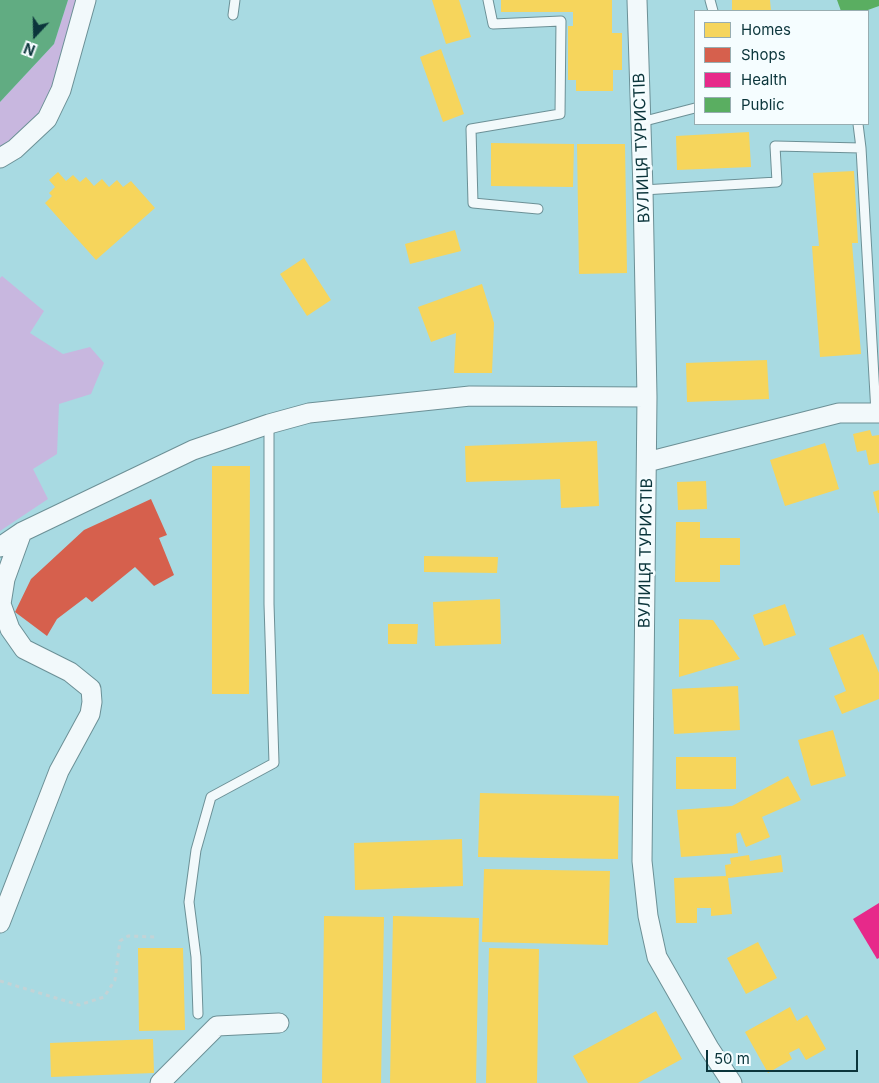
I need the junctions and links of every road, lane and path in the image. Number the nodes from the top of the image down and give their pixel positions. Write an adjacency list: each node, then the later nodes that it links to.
1 (86, 0): 10 (street)
2 (235, 0): 5 (lane)
3 (488, 0): 12 (lane)
4 (637, 0): 7 (street, ВУЛИЦЯ ТУРИСТІВ)
5 (233, 15)
6 (694, 108): 7 (lane)
7 (641, 122): 11 (street, ВУЛИЦЯ ТУРИСТІВ)
8 (858, 125): 9 (lane)
9 (861, 148): 11 (lane); 14 (lane)
10 (0, 158)
11 (643, 190): 13 (street, ВУЛИЦЯ ТУРИСТІВ)
12 (538, 209)
13 (647, 397): 15 (street); 16 (street, ВУЛИЦЯ ТУРИСТІВ)
14 (878, 413): 16 (street)
15 (269, 424): 17 (street); 22 (lane)
16 (647, 462): 25 (street, ВУЛИЦЯ ТУРИСТІВ)
17 (22, 532): 18 (street); 19 (street)
18 (0, 547)
19 (0, 923)
20 (156, 938): 21 (path)
21 (0, 981)
22 (198, 1014)
23 (279, 1023): 24 (street)
24 (160, 1083)
25 (732, 1083)

